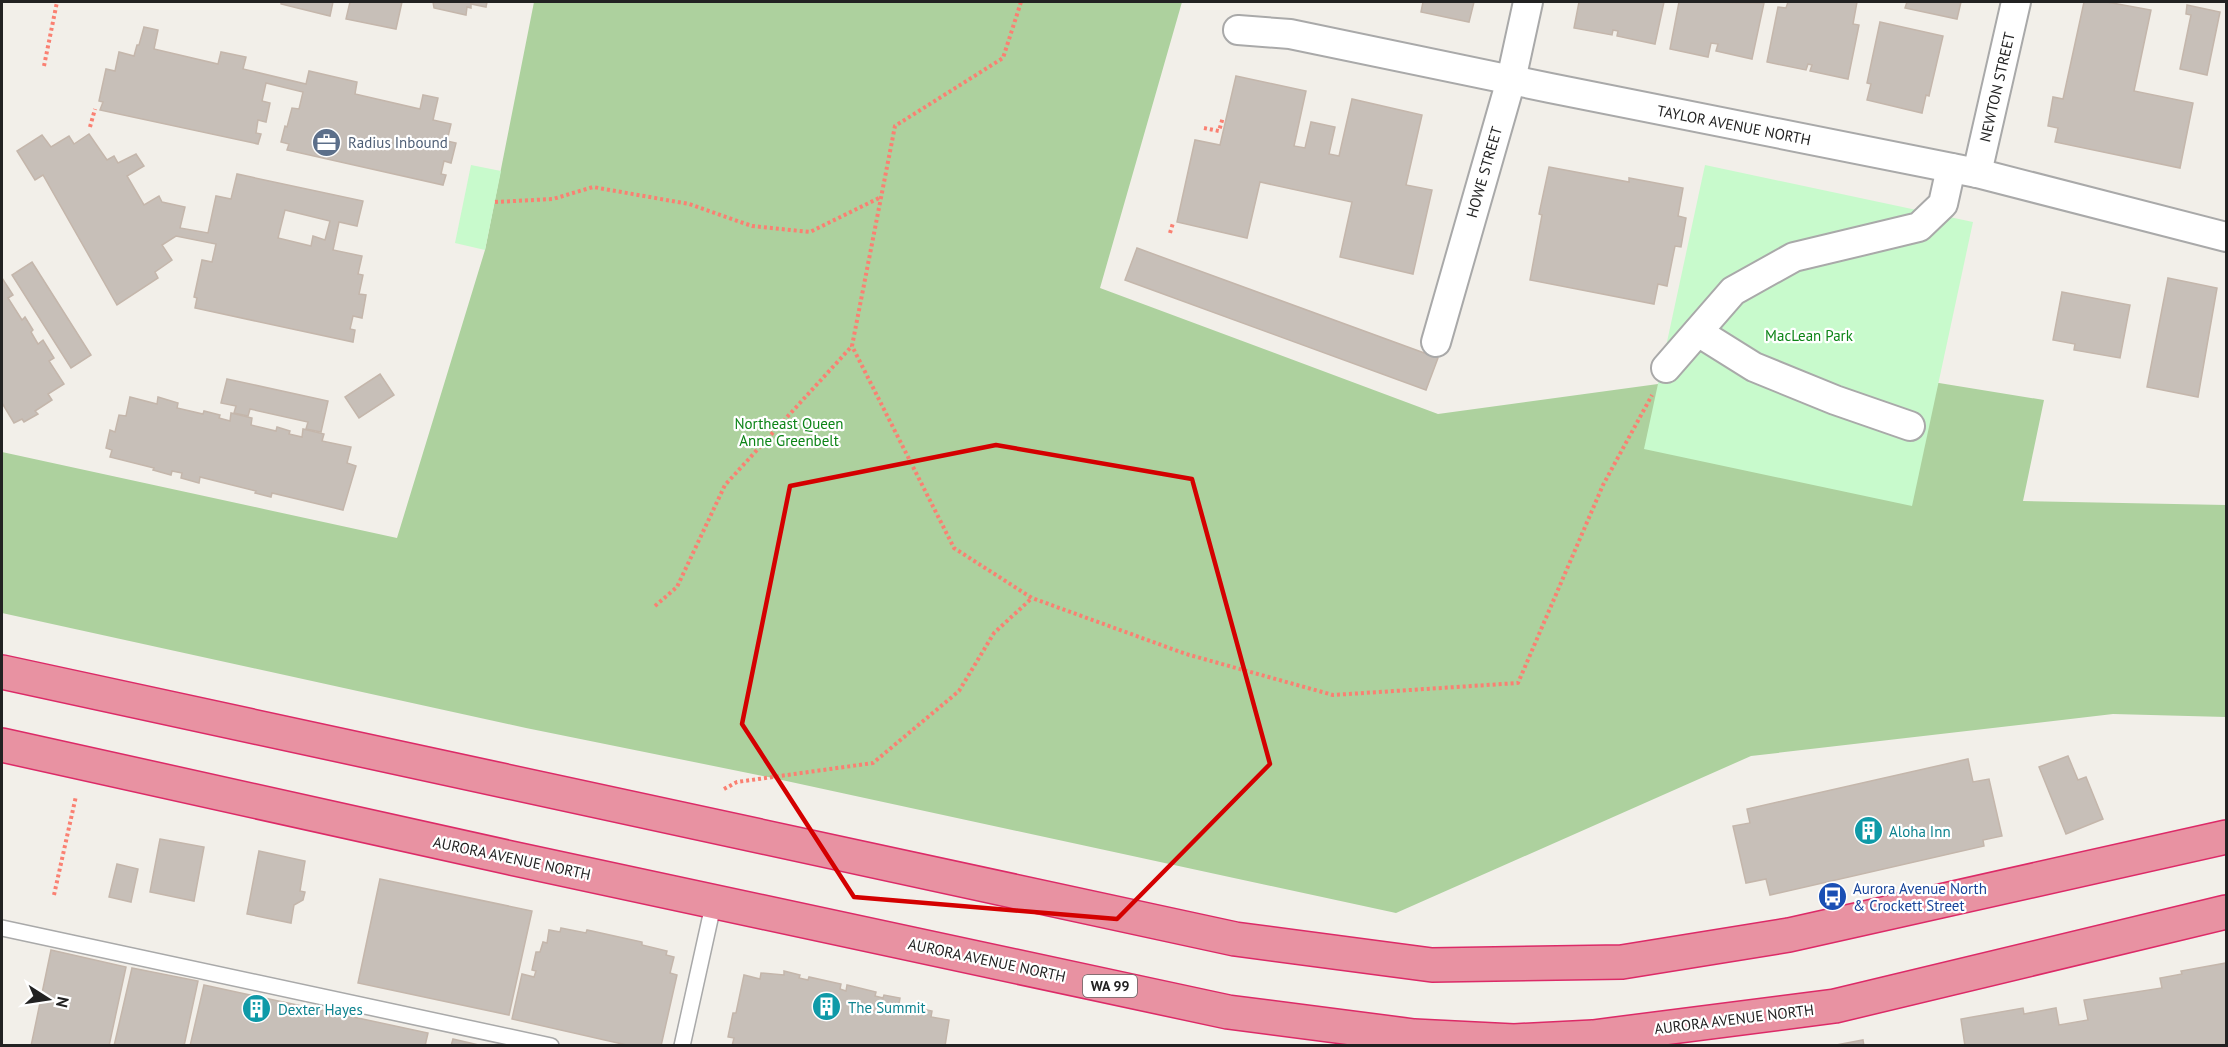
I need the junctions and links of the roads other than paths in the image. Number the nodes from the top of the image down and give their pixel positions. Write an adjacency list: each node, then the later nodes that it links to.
1 (1528, 2): 4 (street, HOWE STREET)
2 (2016, 2): 5 (street, NEWTON STREET)
3 (1238, 30): 4 (street, TAYLOR AVENUE NORTH)
4 (1511, 80): 5 (street, TAYLOR AVENUE NORTH); 8 (street, HOWE STREET)
5 (1964, 170): 6 (street, TAYLOR AVENUE NORTH); 7 (street, NEWTON STREET)
6 (2226, 237)
7 (1698, 332): 9 (street, NEWTON STREET); 10 (street)
8 (1436, 342)
9 (1666, 368)
10 (1911, 426)
11 (2, 672): 13 (highway)
12 (2, 745): 14 (highway, AURORA AVENUE NORTH / WA 99)
13 (2226, 837)
14 (714, 902): 15 (highway, AURORA AVENUE NORTH / WA 99); 18 (lane)
15 (2226, 912)
16 (2, 928): 17 (lane)
17 (551, 1046)
18 (682, 1046)

